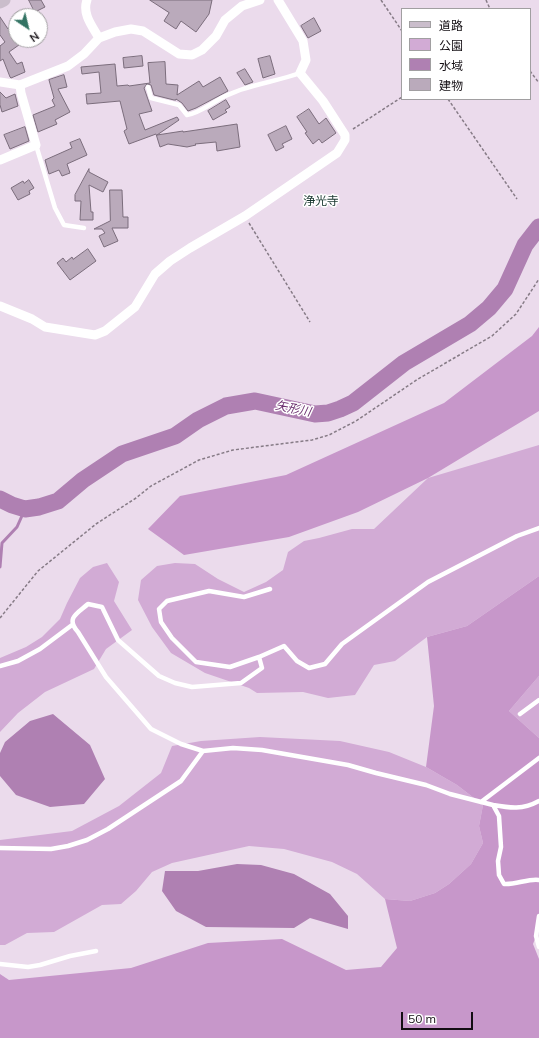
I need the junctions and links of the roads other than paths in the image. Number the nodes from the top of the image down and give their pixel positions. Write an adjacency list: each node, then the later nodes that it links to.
1 (4, 0): 5 (main road)
2 (87, 0): 6 (street)
3 (260, 0): 6 (street)
4 (278, 0): 7 (street)
5 (0, 2)
6 (99, 38): 9 (street)
7 (300, 73): 10 (lane); 14 (street)
8 (0, 82): 9 (street)
9 (20, 85): 11 (street)
10 (148, 87)
11 (36, 145): 12 (street); 13 (lane)
12 (0, 160)
13 (84, 228)
14 (1, 308)
15 (539, 528): 18 (lane)
16 (270, 589): 18 (lane)
17 (72, 625): 18 (lane); 19 (lane); 22 (lane)
18 (259, 657)
19 (0, 666)
20 (539, 700): 21 (lane)
21 (520, 714)
22 (203, 751): 25 (lane); 27 (lane)
23 (539, 758): 25 (lane)
24 (539, 801): 26 (lane)
25 (481, 802): 26 (lane)
26 (493, 805): 28 (lane)
27 (0, 848)
28 (539, 880)
29 (539, 916): 30 (lane)
30 (539, 947)
31 (96, 951): 32 (lane)
32 (0, 964)

